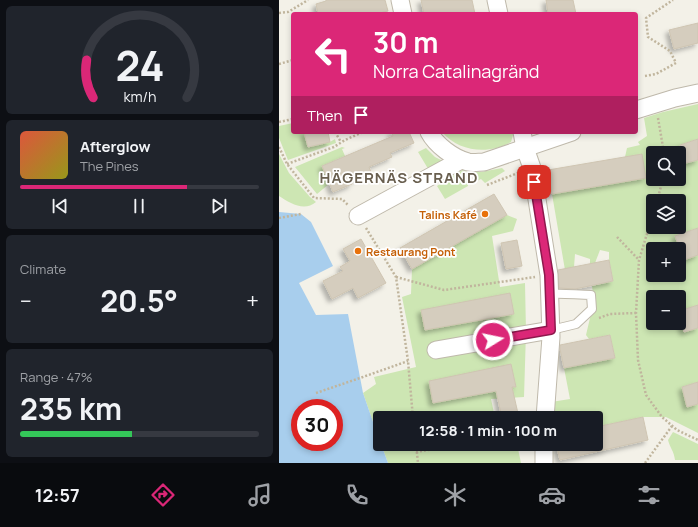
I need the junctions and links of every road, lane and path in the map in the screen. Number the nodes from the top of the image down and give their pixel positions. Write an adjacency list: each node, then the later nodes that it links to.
1 (309, 0): 7 (path)
2 (400, 0): 5 (street)
3 (496, 0): 6 (street)
4 (673, 0): 10 (path)
5 (403, 12)
6 (499, 12)
7 (279, 13)
8 (291, 61): 9 (path)
9 (279, 64)
10 (645, 76)
11 (698, 93): 12 (street)
12 (655, 104): 13 (street); 22 (path)
13 (638, 109)
14 (291, 119): 15 (path)
15 (279, 122)
16 (336, 134): 21 (path)
17 (359, 134): 21 (path)
18 (430, 134): 24 (street)
19 (560, 134): 20 (street)
20 (523, 140): 24 (street); 26 (street)
21 (341, 142): 25 (path)
22 (663, 146)
23 (279, 147): 25 (path)
24 (461, 160): 29 (street)
25 (287, 164): 29 (path)
26 (532, 168): 27 (path); 34 (street)
27 (487, 185)
28 (301, 214): 30 (path)
29 (358, 216): 35 (path)
30 (279, 218)
31 (647, 234): 33 (path)
32 (617, 237): 33 (path)
33 (639, 260): 37 (path)
34 (549, 275): 35 (path); 36 (street)
35 (396, 277): 41 (path)
36 (550, 294): 39 (street); 39 (lane)
37 (636, 313): 38 (path); 45 (path)
38 (609, 314)
39 (551, 330): 40 (street); 44 (street)
40 (436, 350)
41 (408, 360): 42 (path); 43 (path)
42 (316, 393)
43 (412, 411)
44 (545, 411)
45 (672, 426): 46 (path); 52 (path)
46 (698, 440)
47 (422, 451): 49 (path)
48 (544, 451): 51 (street)
49 (416, 452): 50 (path)
50 (417, 463)
51 (544, 463)
52 (645, 463)

